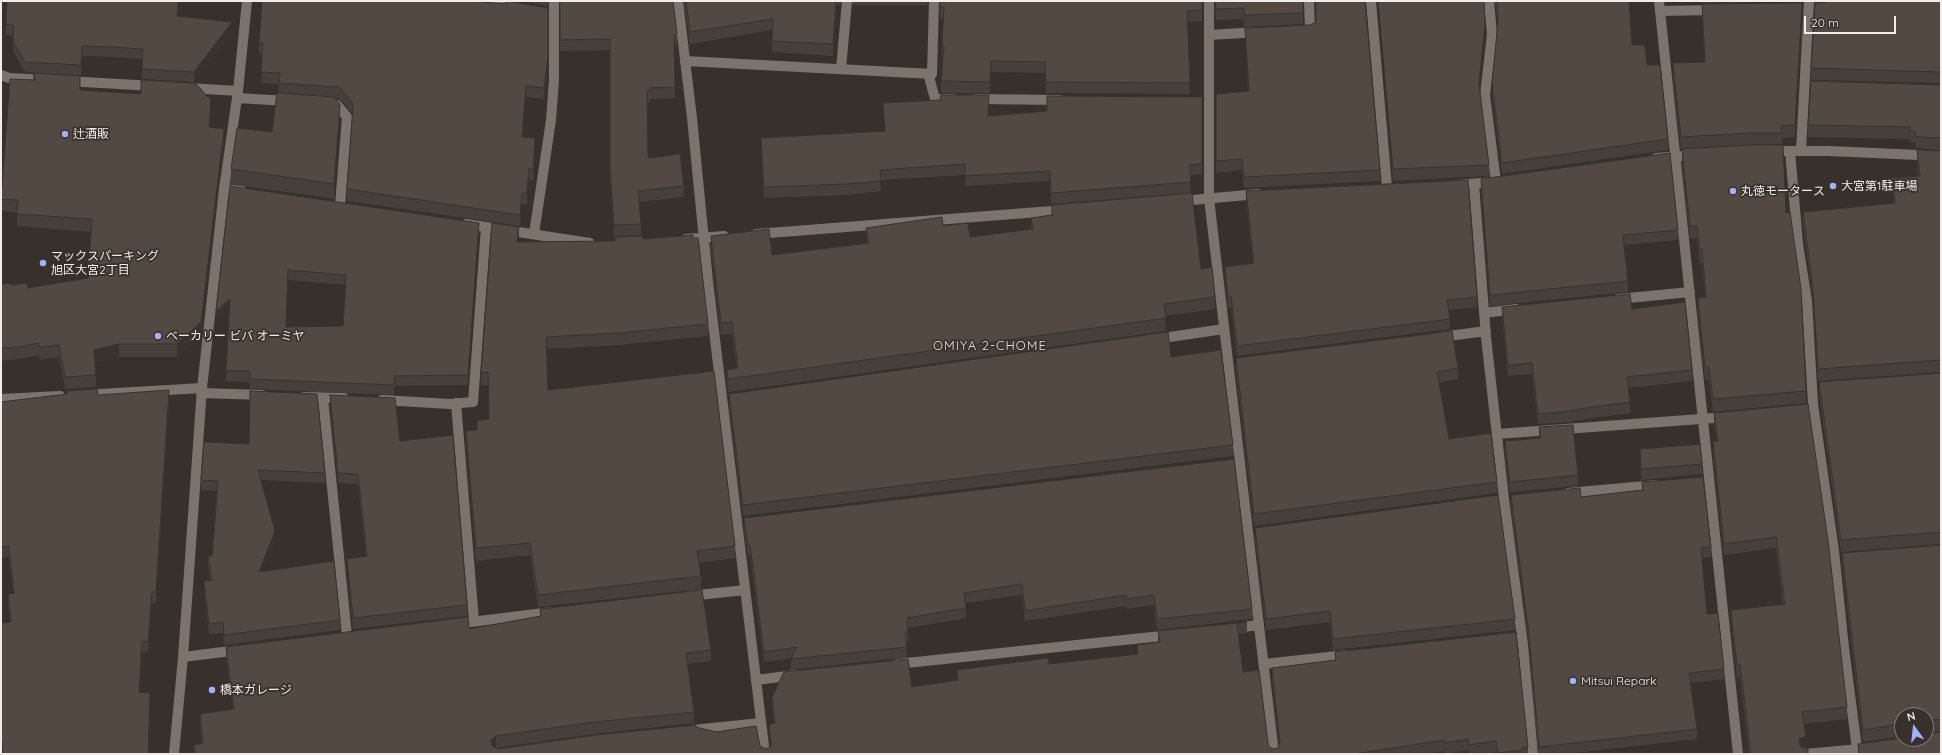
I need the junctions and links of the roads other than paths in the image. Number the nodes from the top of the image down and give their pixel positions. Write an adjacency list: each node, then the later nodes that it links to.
1 (247, 1): 25 (street)
2 (482, 1): 14 (street)
3 (554, 1): 48 (street)
4 (678, 1): 19 (street)
5 (847, 1): 20 (street)
6 (934, 1): 21 (street)
7 (1209, 1): 18 (street)
8 (1309, 1): 16 (street)
9 (1371, 1): 38 (street)
10 (1489, 1): 11 (street); 36 (street)
11 (1494, 1)
12 (1806, 5): 31 (street)
13 (1659, 6): 15 (street); 33 (street)
14 (518, 8)
15 (1723, 9)
16 (1294, 31)
17 (1271, 32): 18 (street)
18 (1209, 35): 42 (street)
19 (685, 61): 20 (street); 51 (street)
20 (841, 69): 21 (street)
21 (928, 73): 26 (street)
22 (1, 75): 23 (street)
23 (163, 87)
24 (179, 88): 25 (street)
25 (238, 94): 27 (street); 39 (street)
26 (1068, 100)
27 (299, 102)
28 (314, 103): 44 (street)
29 (1762, 151): 30 (street)
30 (1790, 151): 31 (street); 94 (street)
31 (1801, 151): 34 (street)
32 (1704, 154): 33 (street)
33 (1675, 156): 35 (street); 54 (street)
34 (1941, 156)
35 (1644, 160)
36 (1474, 184): 37 (street); 57 (street)
37 (1442, 185)
38 (1387, 187)
39 (224, 189): 40 (street); 62 (street)
40 (255, 193)
41 (1266, 193): 42 (street)
42 (1209, 198): 43 (street); 58 (street)
43 (1172, 201)
44 (340, 206)
45 (1074, 209): 49 (street)
46 (457, 223): 47 (street)
47 (486, 227): 48 (street); 69 (street)
48 (534, 234): 53 (street)
49 (749, 234)
50 (734, 235): 51 (street)
51 (703, 238): 52 (street); 75 (street)
52 (672, 239)
53 (603, 243)
54 (1690, 292): 55 (street); 71 (street)
55 (1611, 300)
56 (1524, 309): 57 (street)
57 (1484, 313): 59 (street)
58 (1224, 329): 61 (street); 80 (street)
59 (1486, 331): 60 (street); 72 (street)
60 (1431, 338)
61 (1146, 340)
62 (202, 391): 63 (street); 66 (street); 86 (street)
63 (270, 396)
64 (292, 396): 65 (street)
65 (323, 398): 67 (street); 83 (street)
66 (1, 399)
67 (354, 399)
68 (369, 399): 69 (street)
69 (456, 403): 78 (street)
70 (1735, 416): 71 (street)
71 (1703, 419): 72 (street); 99 (street)
72 (1497, 434): 98 (street)
73 (1670, 484): 74 (street)
74 (1559, 494)
75 (745, 590): 76 (street); 90 (street)
76 (675, 598)
77 (559, 611): 78 (street)
78 (474, 621): 79 (street)
79 (442, 625)
80 (1259, 625): 81 (street); 87 (street)
81 (1222, 629)
82 (1182, 633): 88 (street)
83 (347, 636)
84 (246, 649): 86 (street)
85 (1360, 653): 87 (street)
86 (183, 657): 95 (street)
87 (1264, 664): 97 (street)
88 (890, 665)
89 (803, 674): 90 (street)
90 (756, 680): 91 (street)
91 (761, 723): 92 (street); 96 (street)
92 (682, 731)
93 (1880, 746): 94 (street)
94 (1857, 749): 100 (street)
95 (174, 754)
96 (765, 754)
97 (1274, 754)
98 (1533, 754)
99 (1738, 754)
100 (1805, 754)

